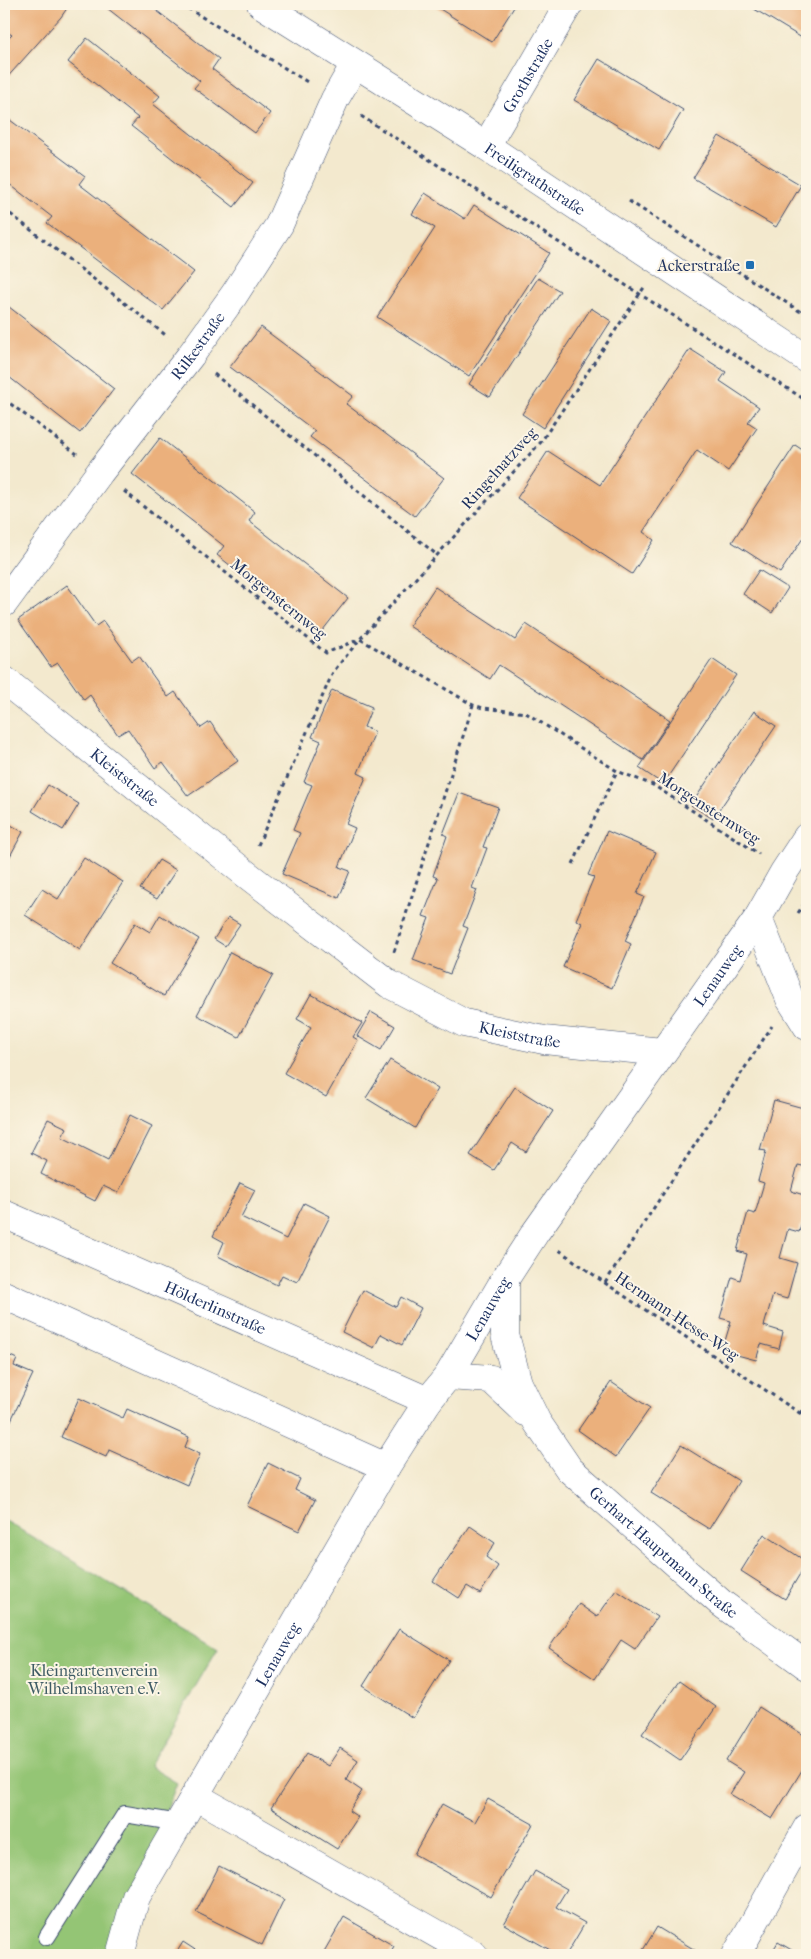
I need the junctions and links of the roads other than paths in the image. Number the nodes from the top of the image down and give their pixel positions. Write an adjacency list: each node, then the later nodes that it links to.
1 (260, 4): 3 (street, Freiligrathstraße)
2 (569, 4): 4 (street, Grothstraße)
3 (355, 64): 4 (street, Freiligrathstraße); 6 (street, Rilkestraße)
4 (486, 146): 5 (street, Freiligrathstraße)
5 (807, 359)
6 (4, 603)
7 (4, 680): 11 (street, Kleiststraße)
8 (807, 836): 9 (street, Lenauweg)
9 (758, 918): 10 (street); 11 (street, Lenauweg)
10 (807, 1026)
11 (662, 1052): 13 (street, Lenauweg)
12 (4, 1214): 16 (street, Hölderlinstraße)
13 (505, 1279): 15 (street, Lenauweg); 17 (street, Gerhart-Hauptmann-Straße)
14 (4, 1295): 18 (street)
15 (448, 1376): 16 (street, Lenauweg); 17 (street, Gerhart-Hauptmann-Straße)
16 (428, 1401): 18 (street, Lenauweg)
17 (537, 1422): 19 (street, Gerhart-Hauptmann-Straße)
18 (386, 1467): 20 (street, Lenauweg)
19 (807, 1666)
20 (195, 1796): 21 (street, Lenauweg); 24 (street)
21 (179, 1823): 23 (lane); 25 (street, Lenauweg)
22 (807, 1828): 27 (street)
23 (47, 1938)
24 (435, 1946): 26 (street)
25 (120, 1955)
26 (474, 1955)
27 (736, 1955)

